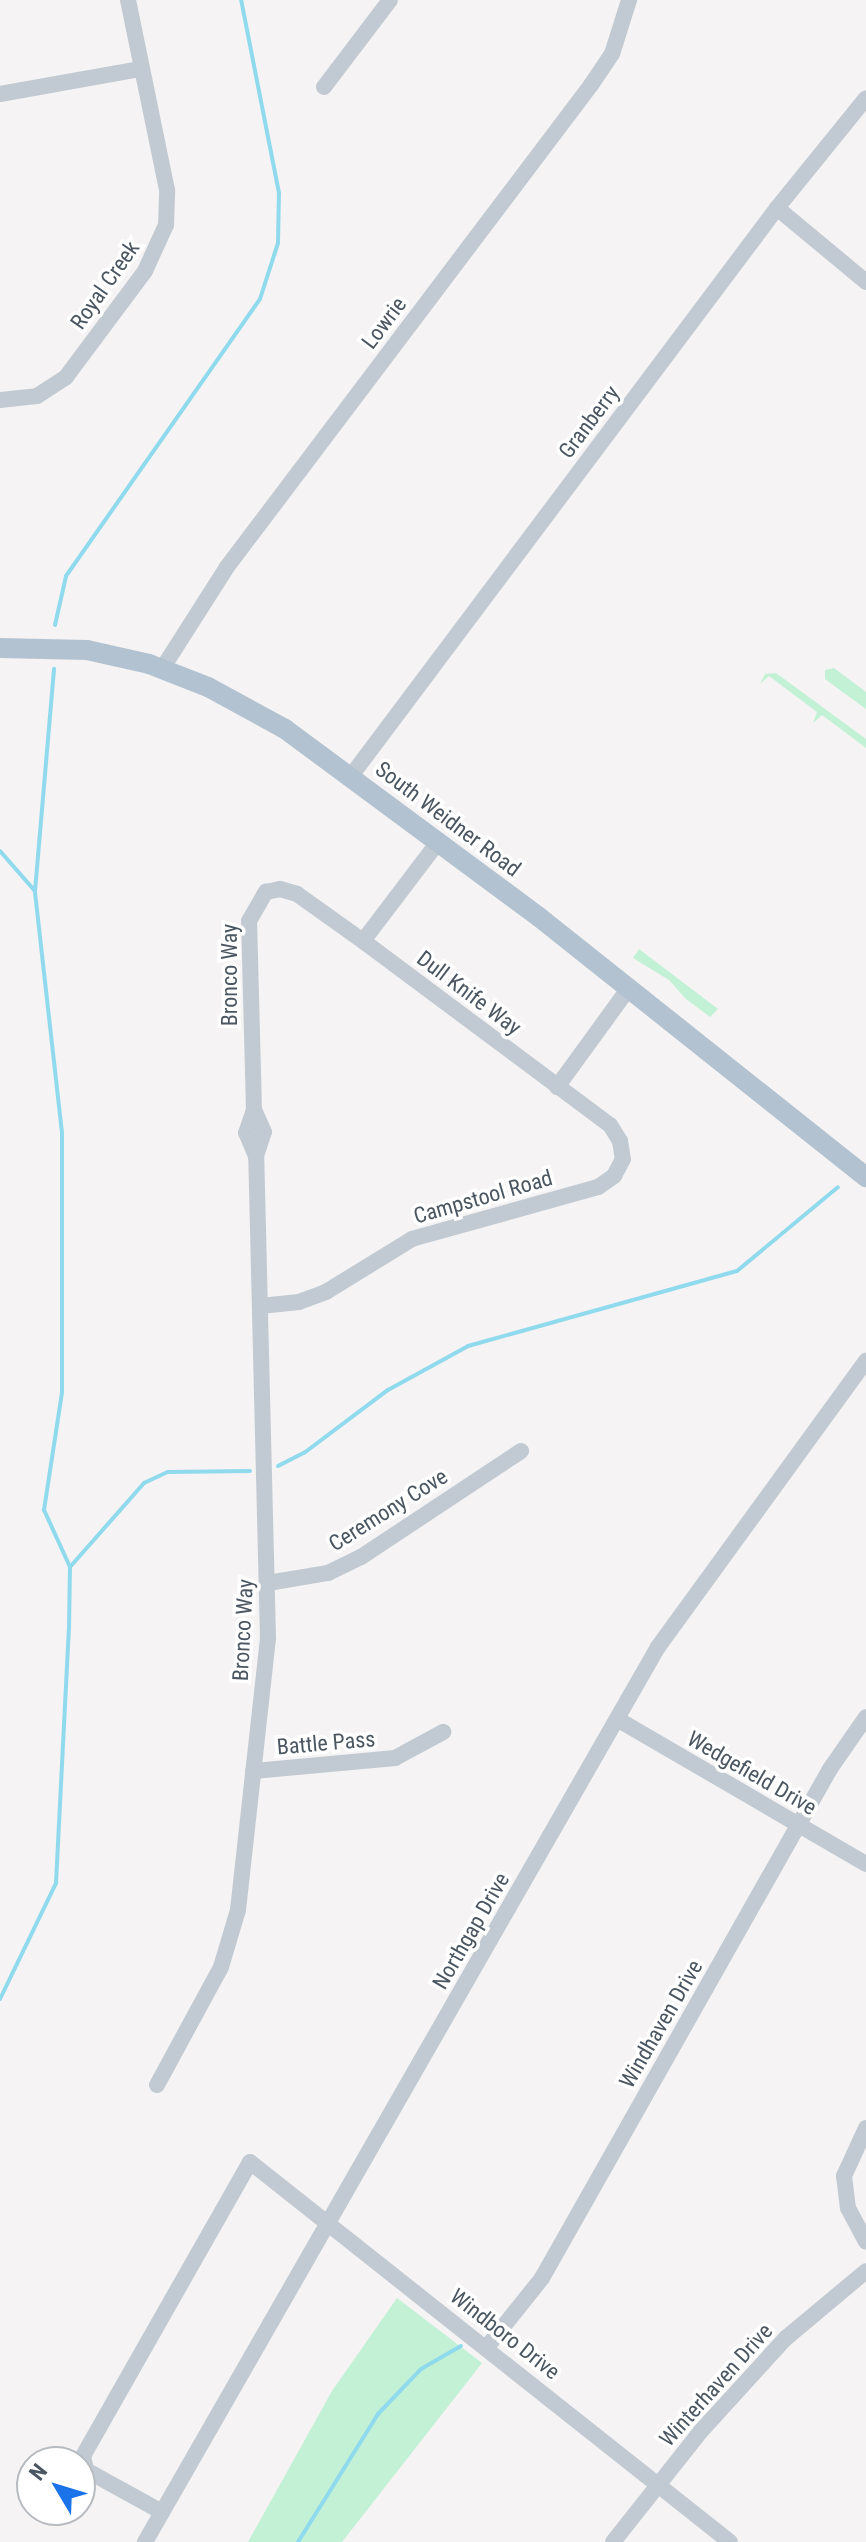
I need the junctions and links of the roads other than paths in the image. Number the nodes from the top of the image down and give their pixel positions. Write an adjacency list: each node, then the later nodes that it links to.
1 (128, 0): 4 (street, Royal Creek)
2 (390, 0): 5 (street)
3 (629, 0): 12 (street, Lowrie)
4 (141, 69): 6 (street); 10 (street, Royal Creek)
5 (324, 87)
6 (0, 94)
7 (866, 98): 8 (street, Granberry)
8 (777, 208): 9 (street); 13 (street, Granberry)
9 (866, 282)
10 (0, 400)
11 (0, 648): 12 (main road, South Weidner Road)
12 (162, 669): 13 (main road, South Weidner Road)
13 (351, 776): 14 (main road, South Weidner Road)
14 (439, 841): 16 (street); 17 (main road, South Weidner Road)
15 (266, 892): 16 (street, Dull Knife Way); 21 (street, Bronco Way)
16 (363, 941): 18 (street, Dull Knife Way)
17 (629, 988): 18 (street); 20 (main road, South Weidner Road)
18 (557, 1087): 19 (street, Dull Knife Way)
19 (623, 1159): 21 (street, Campstool Road)
20 (866, 1177)
21 (260, 1306): 24 (street, Bronco Way)
22 (866, 1361): 26 (street, Northgap Drive)
23 (521, 1451): 24 (street, Ceremony Cove)
24 (268, 1583): 28 (street, Bronco Way)
25 (866, 1717): 29 (street, Windhaven Drive)
26 (617, 1719): 29 (street, Wedgefield Drive); 33 (street, Northgap Drive)
27 (443, 1732): 28 (street, Battle Pass)
28 (253, 1771): 31 (street, Bronco Way)
29 (798, 1826): 30 (street, Wedgefield Drive); 36 (street, Windhaven Drive)
30 (866, 1864)
31 (157, 2085)
32 (866, 2128): 34 (street)
33 (326, 2221): 36 (street, Windboro Drive); 38 (street, Northgap Drive); 38 (street, Windboro Drive)
34 (866, 2242)
35 (866, 2271): 37 (street, Winterhaven Drive)
36 (487, 2347): 37 (street, Windboro Drive)
37 (659, 2485): 40 (street, Winterhaven Drive); 41 (street, Windboro Drive)
38 (162, 2512): 39 (street, Northgap Drive)
39 (145, 2542)
40 (613, 2542)
41 (730, 2542)

